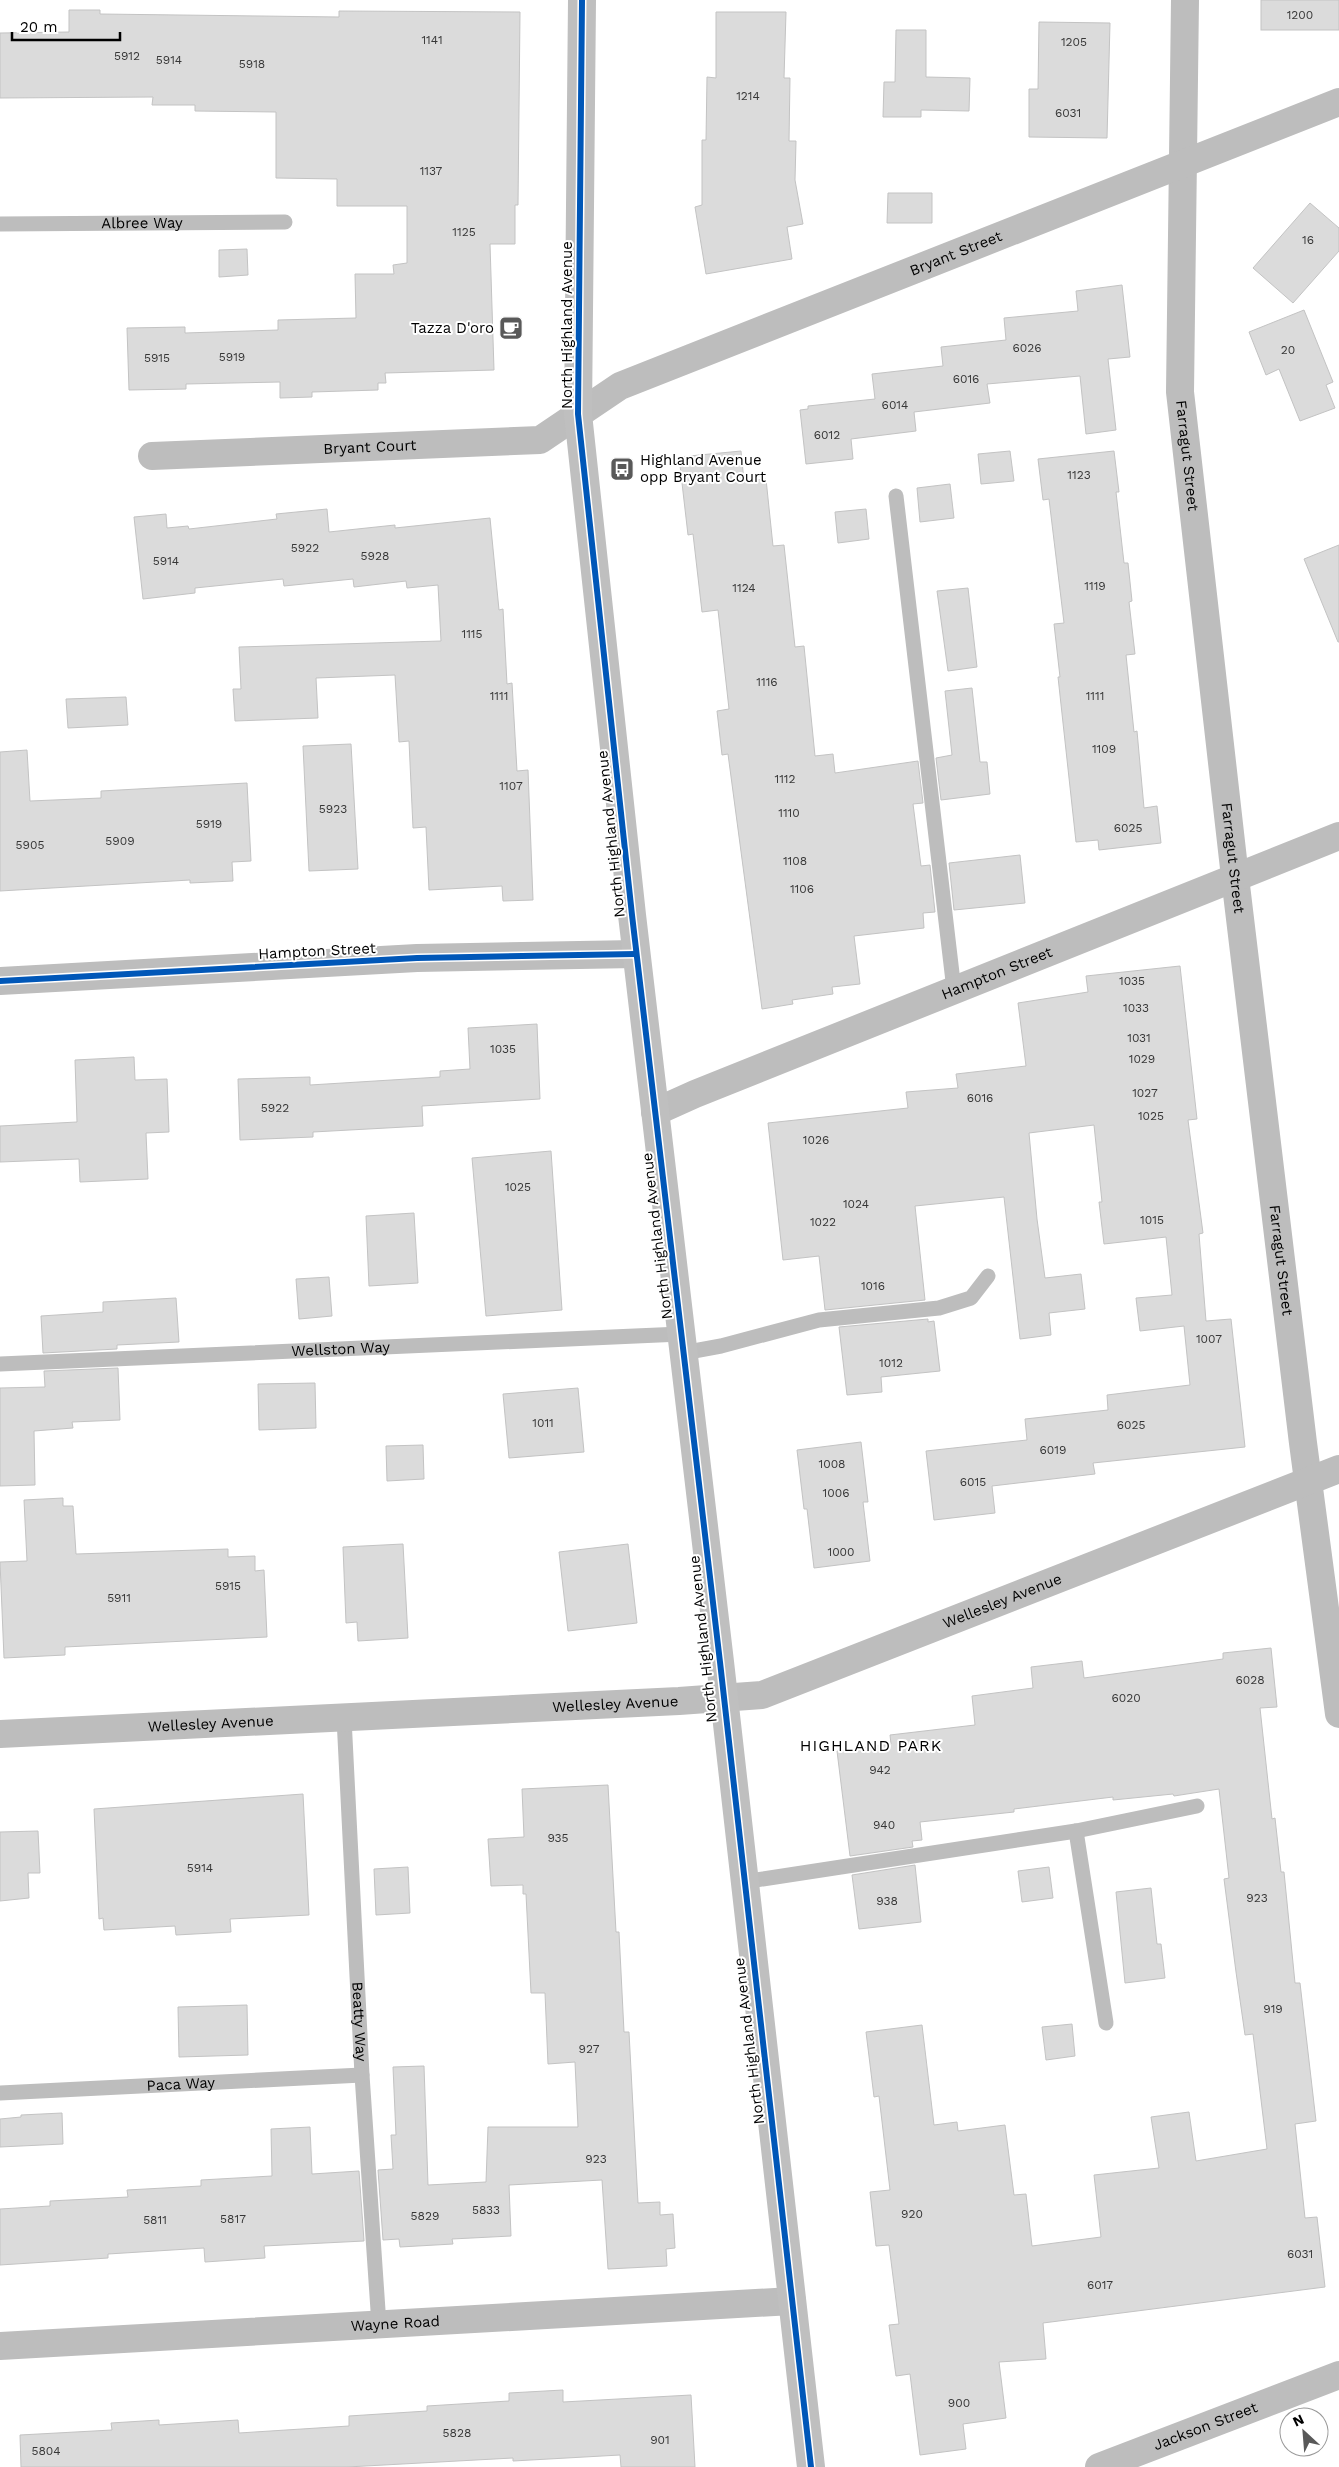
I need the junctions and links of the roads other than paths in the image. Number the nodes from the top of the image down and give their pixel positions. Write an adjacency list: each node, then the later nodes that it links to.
1 (582, 0): 7 (main road, North Highland Avenue)
2 (1185, 0): 4 (street, Farragut Street)
3 (1339, 102): 4 (street, Bryant Street)
4 (1183, 165): 7 (street, Bryant Street); 11 (street, Farragut Street)
5 (285, 222): 6 (lane, Albree Way)
6 (0, 224)
7 (578, 414): 8 (street, Bryant Court); 12 (main road, North Highland Avenue)
8 (152, 456)
9 (896, 496): 14 (lane)
10 (1339, 836): 11 (street, Hampton Street)
11 (1235, 877): 14 (street, Hampton Street); 20 (street, Farragut Street)
12 (636, 954): 13 (street, Hampton Street); 15 (main road, North Highland Avenue)
13 (0, 981)
14 (954, 990): 15 (street, Hampton Street)
15 (655, 1112): 17 (main road, North Highland Avenue)
16 (988, 1276): 17 (lane, Wellston Way)
17 (682, 1344): 18 (lane, Wellston Way); 21 (main road, North Highland Avenue)
18 (0, 1364)
19 (1339, 1469): 20 (street, Wellesley Avenue)
20 (1308, 1481): 21 (street, Wellesley Avenue); 22 (street, Farragut Street)
21 (723, 1698): 23 (street, Wellesley Avenue); 27 (main road, North Highland Avenue)
22 (1339, 1714)
23 (344, 1718): 24 (street, Wellesley Avenue); 29 (lane, Beatty Way)
24 (0, 1734)
25 (1197, 1806): 26 (lane)
26 (1076, 1831): 27 (lane); 28 (lane)
27 (744, 1882): 31 (main road, North Highland Avenue)
28 (1106, 2023)
29 (362, 2075): 30 (lane, Paca Way); 32 (lane, Beatty Way)
30 (0, 2093)
31 (792, 2301): 32 (street, Wayne Road); 35 (main road, North Highland Avenue)
32 (379, 2325): 33 (street, Wayne Road)
33 (0, 2346)
34 (1339, 2376): 36 (street, Jackson Street)
35 (811, 2467)
36 (1099, 2467)

